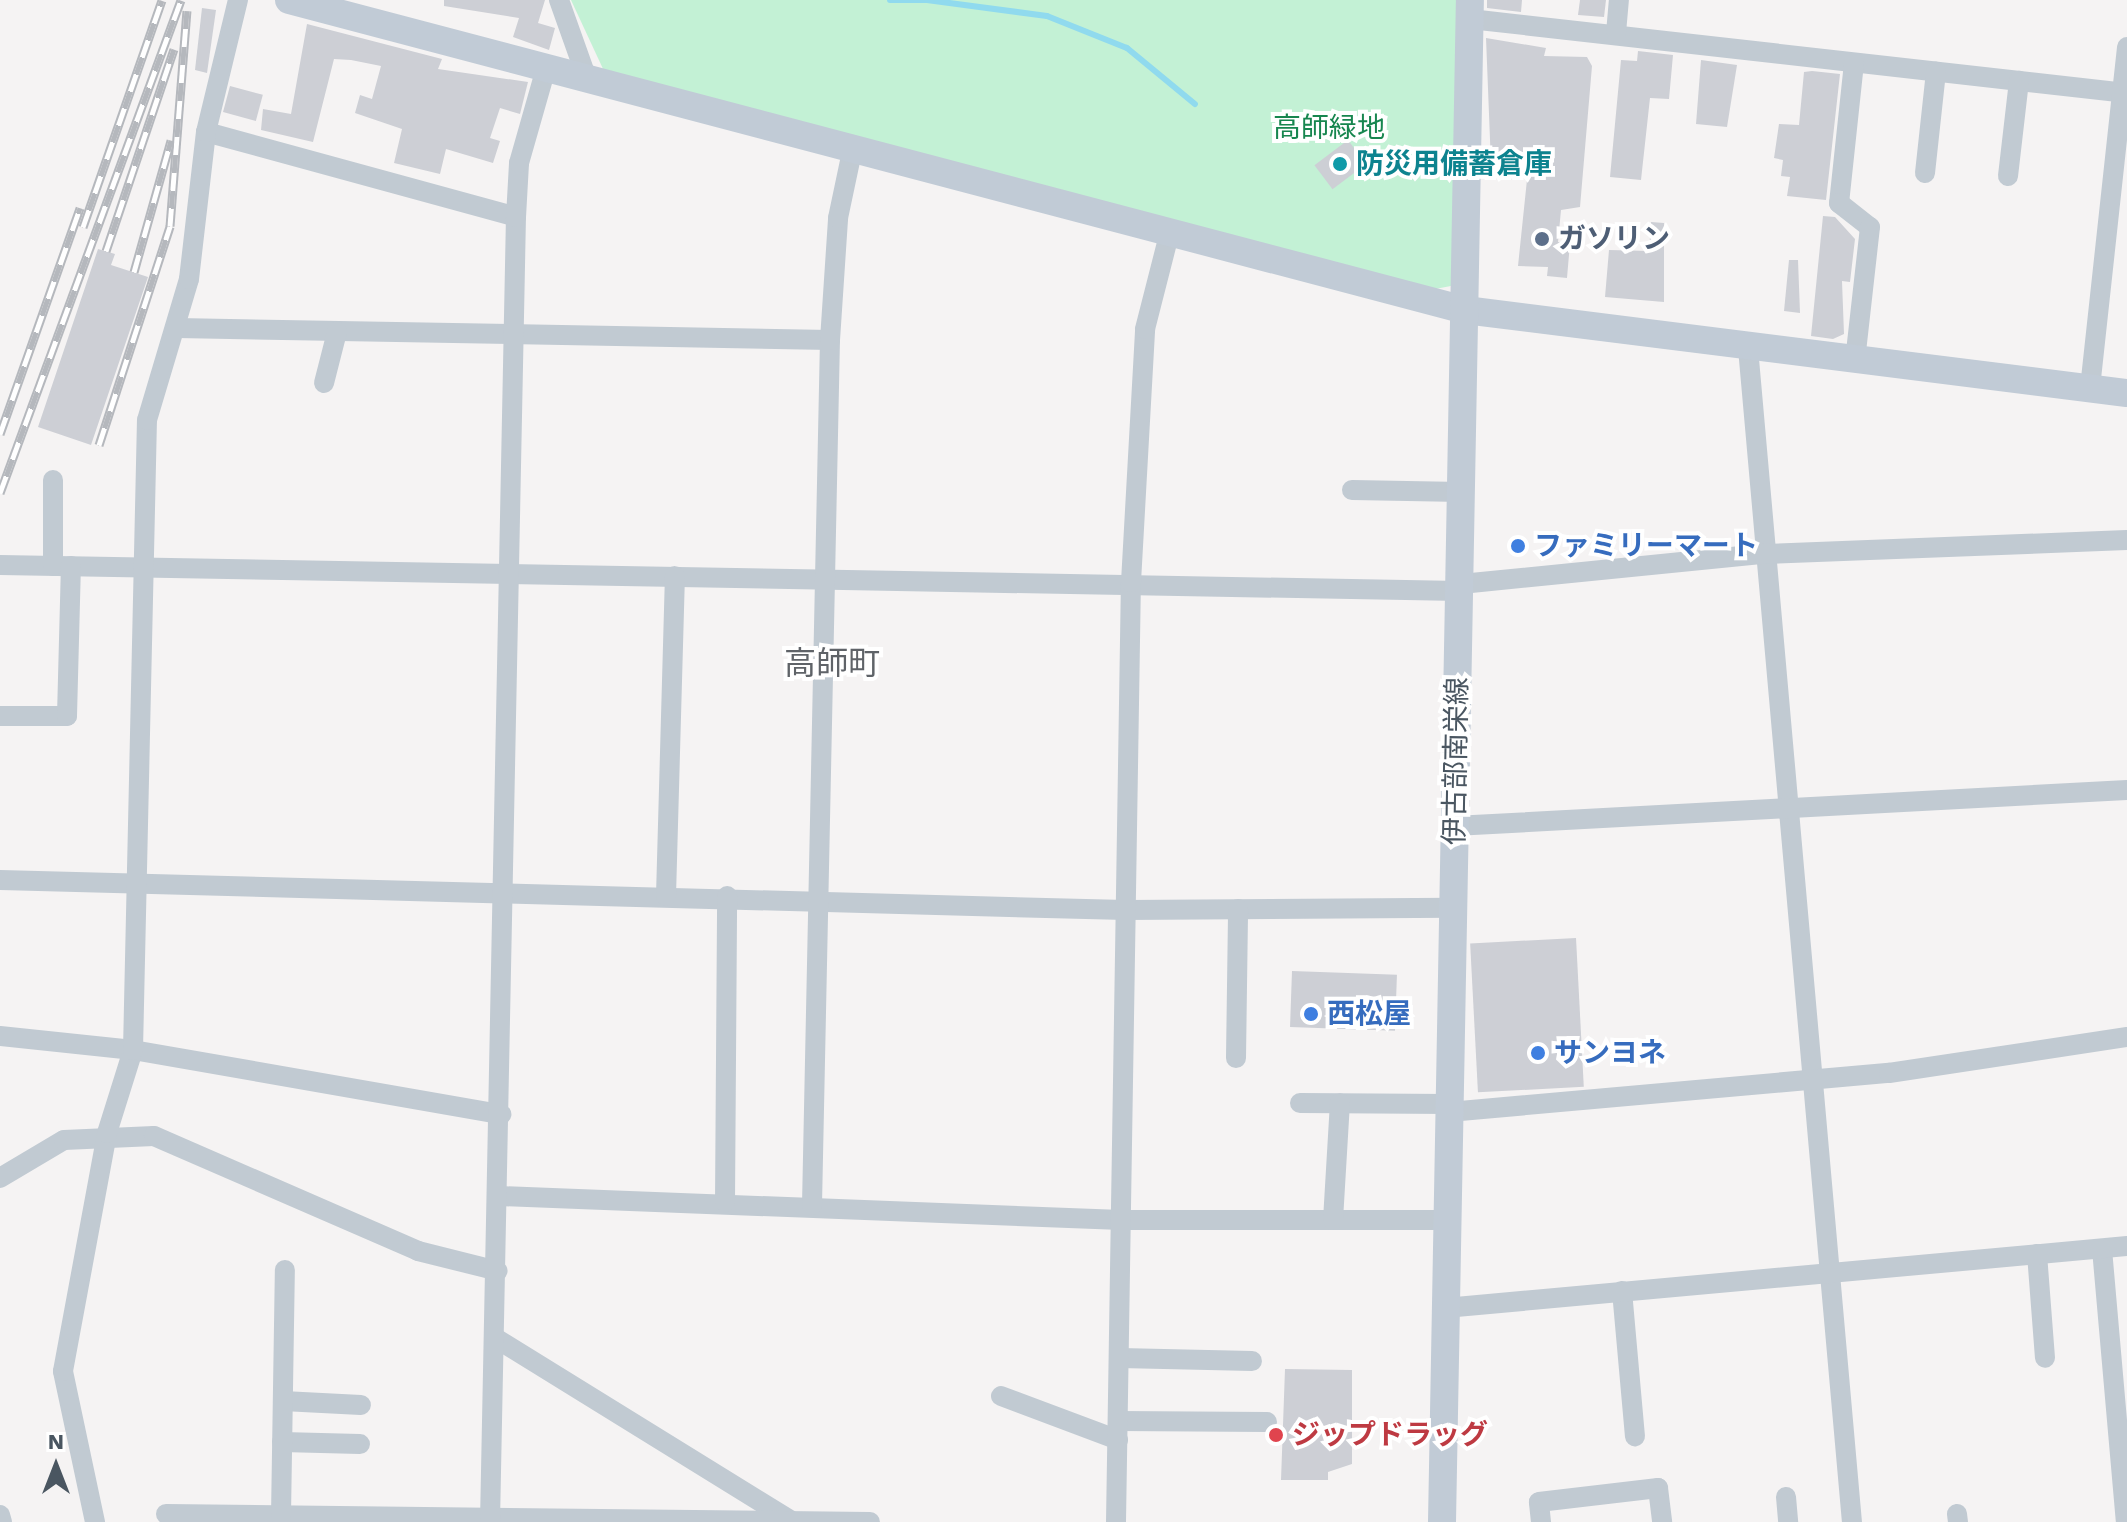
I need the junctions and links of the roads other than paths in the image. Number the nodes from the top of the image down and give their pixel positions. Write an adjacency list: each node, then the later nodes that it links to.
1 (238, 0): 14 (street)
2 (289, 0): 9 (street)
3 (559, 0): 11 (street)
4 (1619, 0): 6 (street)
5 (1470, 10): 6 (street); 20 (street, 伊古部南栄線)
6 (1616, 33): 8 (street)
7 (2127, 47): 13 (street)
8 (1854, 63): 10 (street); 26 (street)
9 (546, 68): 11 (street); 18 (street)
10 (1936, 72): 12 (street); 16 (street)
11 (586, 76): 15 (street)
12 (2019, 81): 13 (street); 17 (street)
13 (2125, 93): 28 (street)
14 (206, 132): 18 (street); 21 (street)
15 (853, 147): 19 (street); 24 (street)
16 (1925, 173)
17 (2008, 176)
18 (516, 217): 23 (street)
19 (1170, 231): 20 (street); 41 (street)
20 (1465, 310): 25 (street); 32 (street, 伊古部南栄線)
21 (177, 328): 22 (street); 37 (street)
22 (337, 332): 23 (street); 27 (street)
23 (516, 335): 24 (street); 38 (street)
24 (830, 340): 40 (street)
25 (1748, 348): 26 (street); 34 (street)
26 (1855, 360): 28 (street)
27 (324, 383)
28 (2090, 388): 29 (street)
29 (2127, 393)
30 (53, 480): 36 (street)
31 (1352, 490): 32 (street)
32 (1462, 492): 42 (street, 伊古部南栄線)
33 (2127, 540): 34 (street)
34 (1764, 554): 42 (street); 45 (street)
35 (0, 565): 36 (street)
36 (62, 566): 37 (street); 43 (street)
37 (145, 567): 38 (street); 48 (street)
38 (511, 574): 39 (street); 49 (street)
39 (675, 576): 40 (street); 50 (street)
40 (824, 580): 41 (street); 52 (street)
41 (1131, 582): 42 (street); 55 (street)
42 (1460, 587): 46 (street, 伊古部南栄線)
43 (0, 716)
44 (2127, 790): 45 (street)
45 (1787, 807): 46 (street); 60 (street)
46 (1454, 826): 53 (street, 伊古部南栄線)
47 (0, 880): 48 (street)
48 (138, 882): 49 (street); 58 (street)
49 (503, 894): 50 (street); 64 (street)
50 (666, 896): 51 (street)
51 (727, 896): 52 (street); 68 (street)
52 (816, 898): 55 (street); 69 (street)
53 (1452, 908): 54 (street); 63 (street, 伊古部南栄線)
54 (1238, 909): 55 (street); 59 (street)
55 (1126, 910): 70 (street)
56 (0, 1036): 58 (street)
57 (2127, 1037): 60 (street)
58 (133, 1050): 64 (street); 65 (street)
59 (1236, 1058)
60 (1812, 1081): 63 (street); 78 (street)
61 (1300, 1103): 62 (street)
62 (1340, 1103): 63 (street); 71 (street)
63 (1449, 1108): 72 (street, 伊古部南栄線)
64 (501, 1114): 67 (street)
65 (107, 1133): 66 (street); 77 (street); 103 (street)
66 (0, 1178)
67 (500, 1196): 68 (street); 77 (street)
68 (725, 1202): 69 (street)
69 (812, 1205): 70 (street)
70 (1122, 1220): 71 (street); 82 (street)
71 (1333, 1220): 72 (street)
72 (1447, 1220): 80 (street, 伊古部南栄線)
73 (2127, 1246): 74 (street)
74 (2102, 1249): 75 (street); 111 (street)
75 (2037, 1254): 78 (street); 83 (street)
76 (285, 1270): 86 (street)
77 (498, 1271): 81 (street)
78 (1829, 1272): 79 (street); 110 (street)
79 (1622, 1291): 80 (street); 90 (street)
80 (1445, 1308): 106 (street, 伊古部南栄線)
81 (497, 1339): 100 (street); 101 (street)
82 (1120, 1358): 84 (street); 89 (street)
83 (2045, 1358)
84 (1252, 1361)
85 (1001, 1396): 89 (street)
86 (283, 1401): 87 (street); 91 (street)
87 (361, 1405)
88 (1267, 1422): 89 (street)
89 (1118, 1430): 105 (street)
90 (1635, 1436)
91 (282, 1442): 92 (street); 96 (street)
92 (360, 1444)
93 (1786, 1497): 109 (street)
94 (166, 1514): 97 (street)
95 (0, 1515): 102 (street)
96 (281, 1516): 97 (street); 98 (street)
97 (226, 1519)
98 (345, 1520): 99 (street)
99 (390, 1520): 100 (street)
100 (490, 1521): 101 (street)
101 (791, 1521): 104 (street)
102 (2, 1522)
103 (95, 1522)
104 (870, 1522)
105 (1116, 1522)
106 (1442, 1522)
107 (1541, 1522): 108 (street)
108 (1662, 1522)
109 (1788, 1522)
110 (1852, 1522)
111 (2126, 1522)

